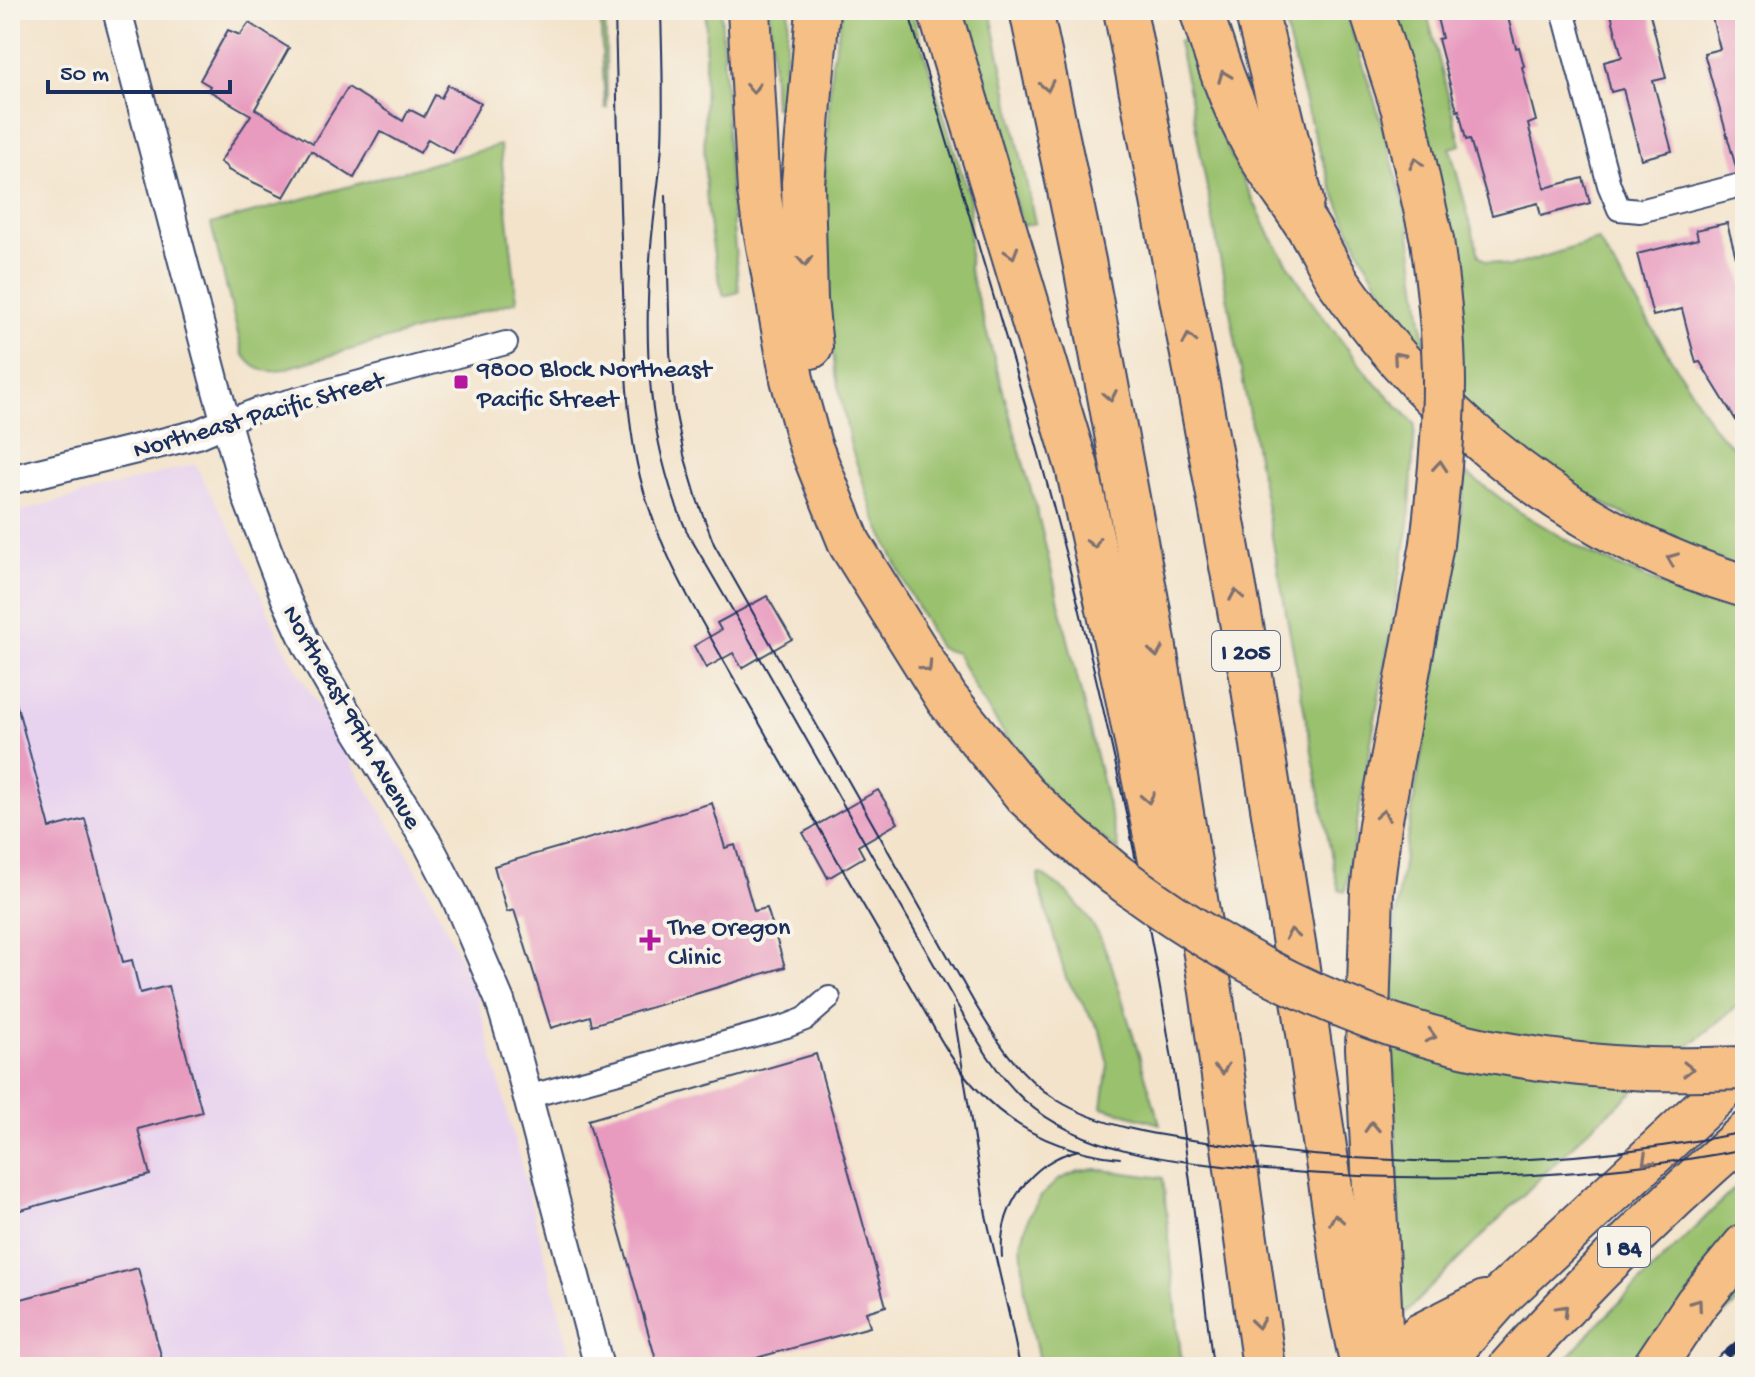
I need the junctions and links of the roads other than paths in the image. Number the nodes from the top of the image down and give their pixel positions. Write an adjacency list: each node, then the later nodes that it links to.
1 (117, 10): 14 (street, Northeast 99th Avenue)
2 (749, 10): 17 (highway, one-way to 17)
3 (818, 10): 17 (highway, one-way to 17)
4 (939, 10): 18 (highway, one-way to 18)
5 (1031, 10): 18 (highway, one-way to 18)
6 (1125, 10): 27 (highway, I 205, one-way to 6)
7 (1201, 10): 12 (highway, one-way to 7)
8 (1256, 10): 12 (highway)
9 (1371, 10): 28 (highway, one-way to 9, bridge)
10 (1563, 10): 11 (street)
11 (1745, 184)
12 (1309, 229): 16 (highway, one-way to 12)
13 (506, 343): 14 (street, Northeast Pacific Street)
14 (226, 422): 15 (street, Northeast Pacific Street); 21 (street, Northeast 99th Avenue)
15 (10, 480)
16 (1745, 586)
17 (884, 601): 20 (highway, one-way to 20, bridge)
18 (1211, 991): 26 (highway, one-way to 26)
19 (829, 998): 21 (street)
20 (1745, 1069): 24 (highway, I 84, one-way to 24)
21 (527, 1097): 25 (street, Northeast 99th Avenue)
22 (1745, 1134): 31 (highway, I 84, one-way to 22)
23 (1745, 1245): 32 (highway, one-way to 23)
24 (1504, 1293): 29 (highway); 30 (highway, I 84)
25 (599, 1367)
26 (1264, 1367)
27 (1362, 1367)
28 (1370, 1367)
29 (1388, 1367)
30 (1438, 1367)
31 (1510, 1367)
32 (1654, 1367)

